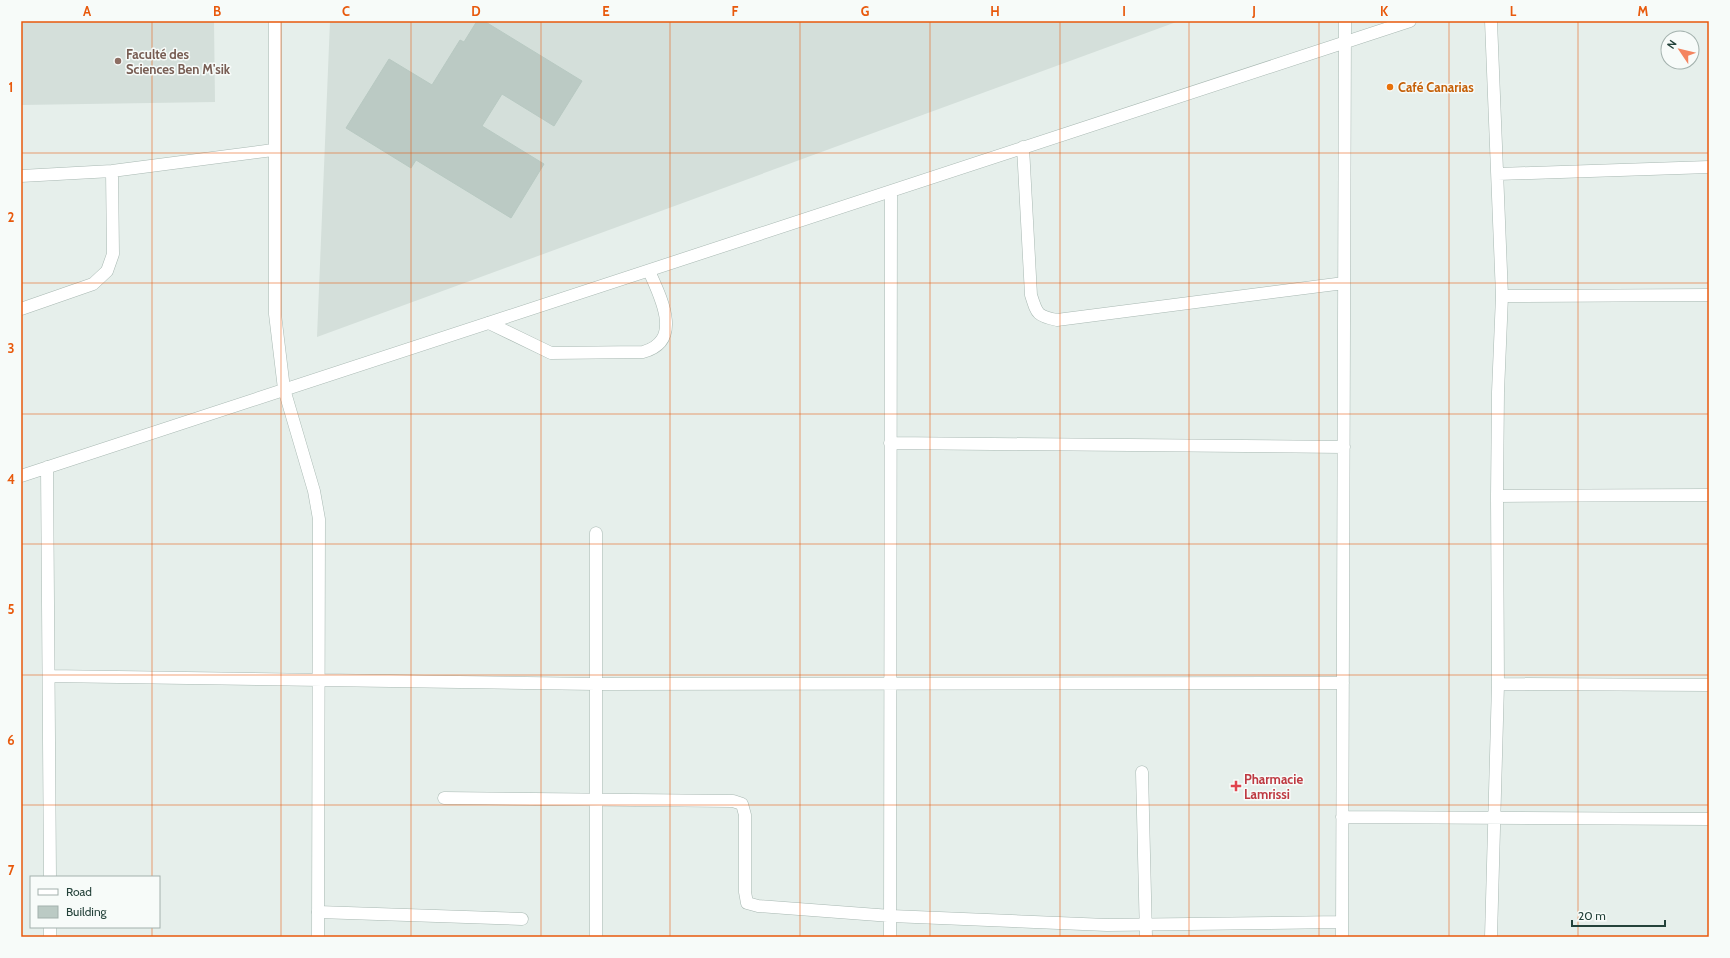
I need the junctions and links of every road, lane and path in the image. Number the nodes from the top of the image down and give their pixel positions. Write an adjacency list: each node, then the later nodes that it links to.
1 (275, 21): 7 (street)
2 (1345, 21): 5 (street)
3 (1410, 21): 5 (street)
4 (1491, 21): 10 (street)
5 (1345, 43): 6 (street); 14 (street)
6 (1023, 147): 12 (street); 14 (street)
7 (273, 150): 9 (street); 19 (street)
8 (1709, 166): 10 (street)
9 (112, 171): 11 (street); 17 (street)
10 (1498, 174): 16 (street)
11 (21, 176)
12 (891, 191): 13 (street); 20 (street)
13 (648, 270): 18 (street); 18 (street)
14 (1344, 283): 21 (street)
15 (1709, 295): 16 (street)
16 (1502, 296): 25 (street)
17 (21, 309)
18 (489, 323): 19 (street)
19 (284, 389): 22 (street); 28 (street)
20 (890, 443): 21 (street); 30 (street)
21 (1344, 447): 31 (street)
22 (47, 467): 23 (street); 27 (street)
23 (21, 476)
24 (1709, 495): 25 (street)
25 (1497, 496): 32 (street)
26 (596, 533): 29 (street)
27 (49, 676): 28 (street); 40 (street)
28 (319, 680): 29 (street); 41 (street)
29 (596, 684): 30 (street); 36 (street)
30 (891, 684): 31 (street); 42 (street)
31 (1343, 684): 37 (street)
32 (1498, 684): 33 (street); 38 (street)
33 (1709, 685)
34 (1142, 772): 45 (street)
35 (444, 798): 36 (street)
36 (596, 800): 42 (street); 47 (street)
37 (1342, 817): 38 (street); 44 (street)
38 (1494, 817): 39 (street); 51 (street)
39 (1709, 819)
40 (50, 876)
41 (318, 912): 43 (street); 46 (street)
42 (891, 916): 45 (street); 48 (street)
43 (522, 919)
44 (1341, 922): 45 (street); 50 (street)
45 (1146, 924): 49 (street)
46 (318, 937)
47 (596, 937)
48 (890, 937)
49 (1146, 937)
50 (1342, 937)
51 (1491, 937)

